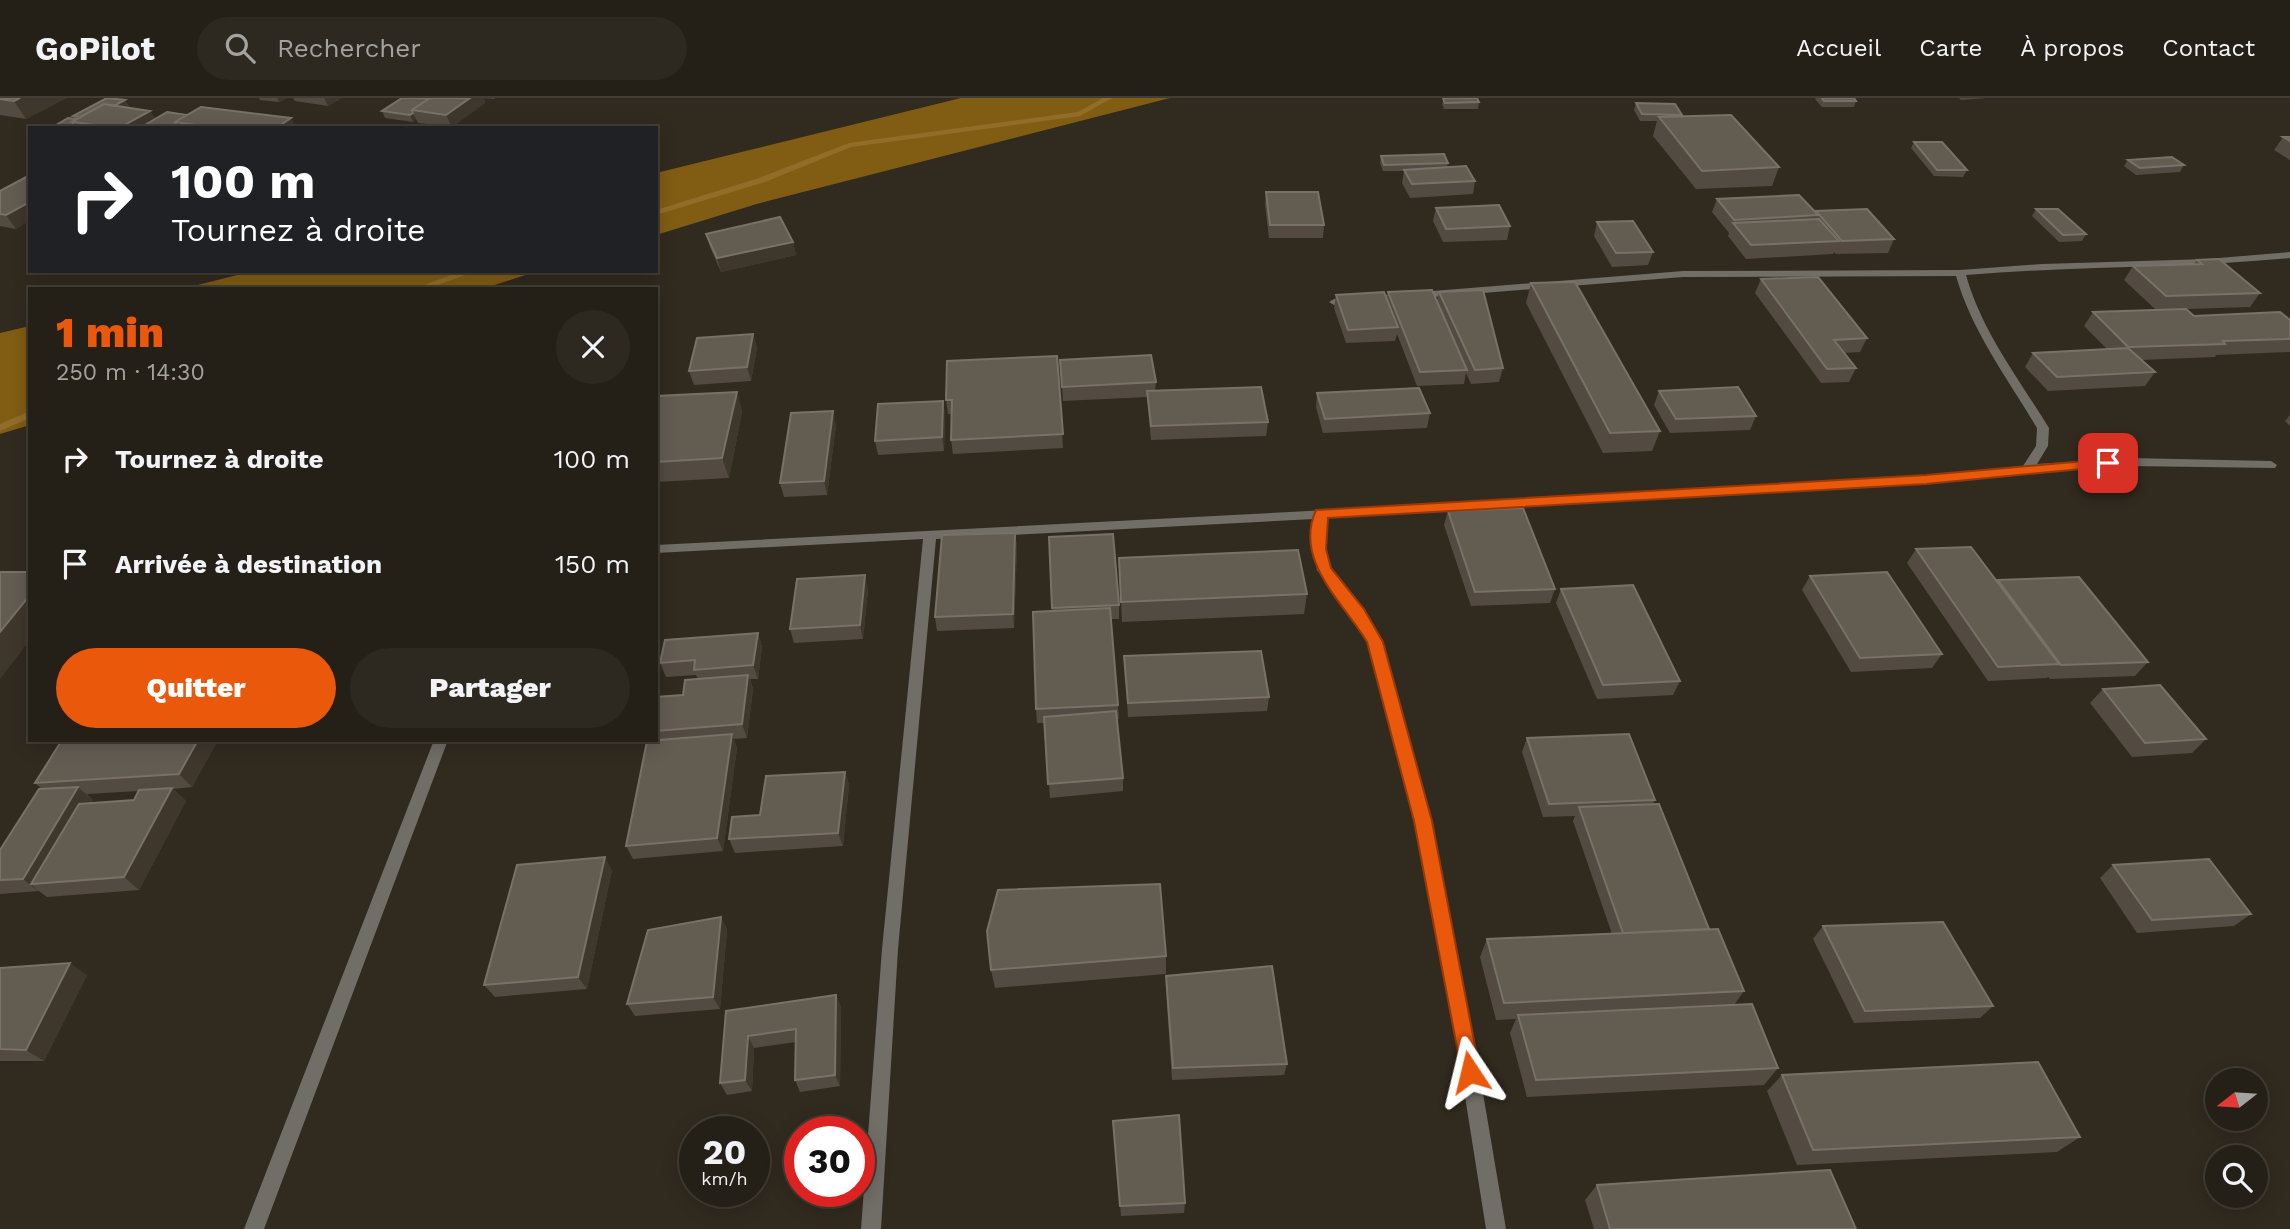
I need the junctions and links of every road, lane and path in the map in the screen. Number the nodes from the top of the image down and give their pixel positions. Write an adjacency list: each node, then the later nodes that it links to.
1 (2290, 255): 2 (street)
2 (1960, 273): 3 (street); 5 (street)
3 (1334, 302)
4 (2271, 465): 5 (street)
5 (2027, 469): 6 (street)
6 (1321, 513): 7 (street); 12 (street)
7 (930, 533): 8 (street); 11 (street)
8 (658, 549)
9 (440, 742): 10 (street)
10 (254, 1229)
11 (871, 1229)
12 (1496, 1229)

